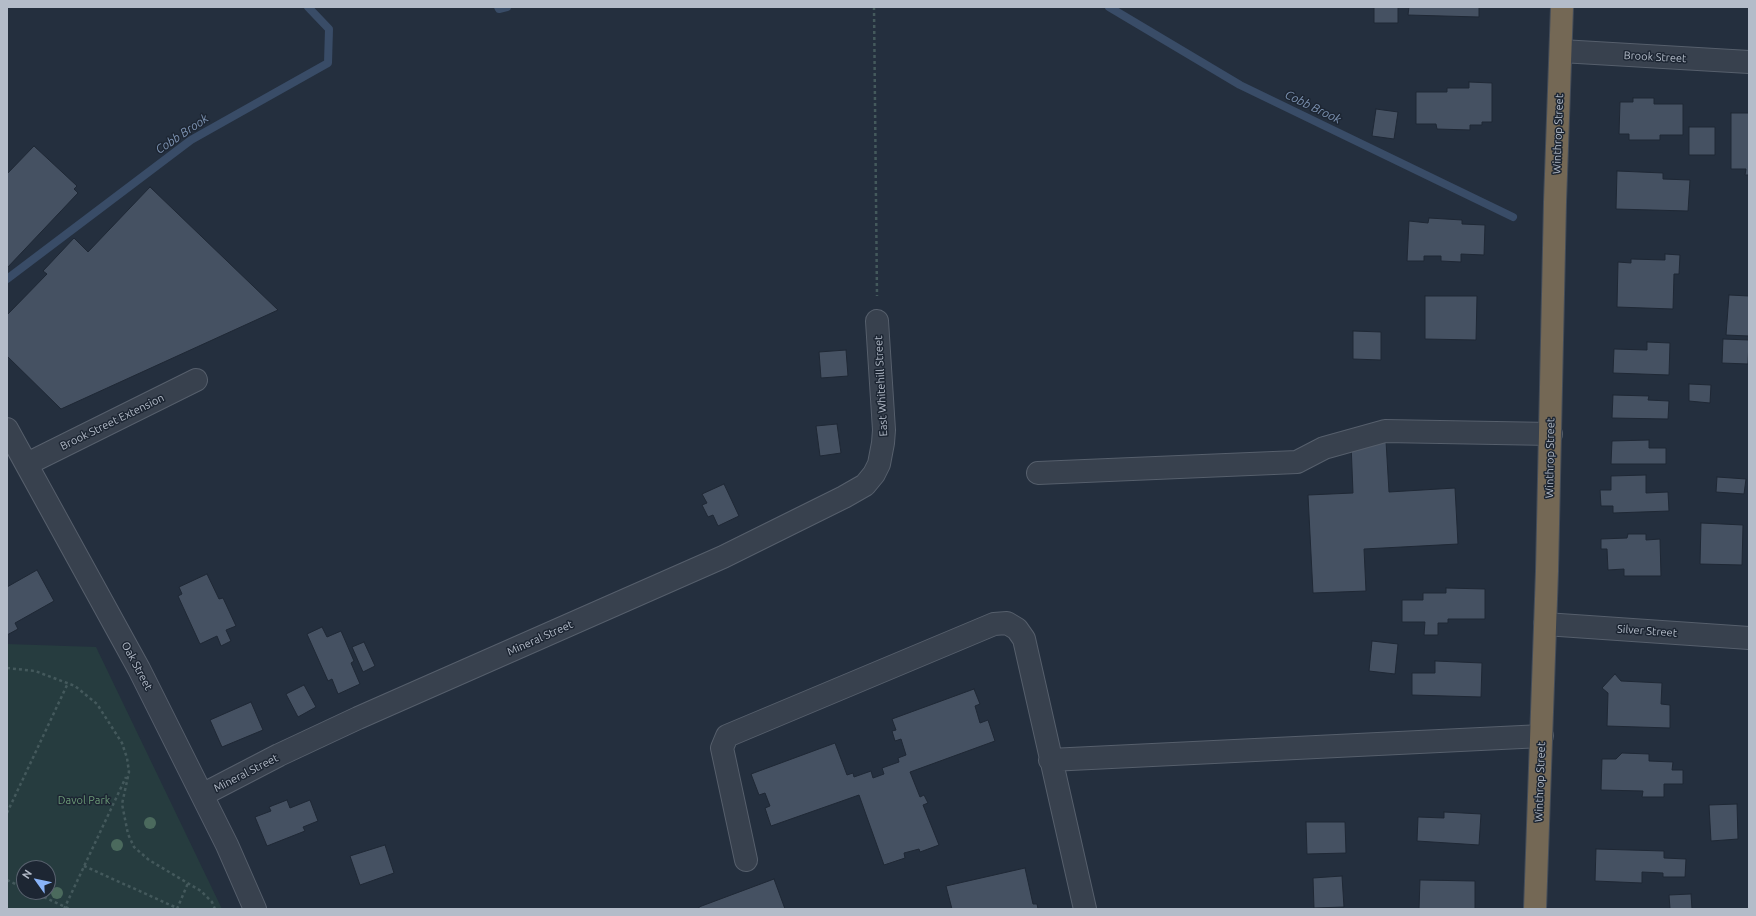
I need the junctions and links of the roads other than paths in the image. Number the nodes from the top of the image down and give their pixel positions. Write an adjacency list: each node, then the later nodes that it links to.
1 (1562, 7): 2 (highway, Winthrop Street)
2 (1561, 52): 3 (street, Brook Street); 7 (highway, Winthrop Street)
3 (1749, 62)
4 (877, 320): 10 (street, East Whitehill Street)
5 (196, 380): 8 (street, Brook Street Extension)
6 (7, 429): 8 (street, Oak Street)
7 (1551, 434): 9 (street); 11 (highway, Winthrop Street)
8 (27, 464): 15 (street, Oak Street)
9 (1038, 473)
10 (874, 474): 15 (street, Mineral Street)
11 (1545, 624): 12 (street, Silver Street); 13 (highway, Winthrop Street)
12 (1749, 638)
13 (1542, 736): 14 (street); 19 (highway, Winthrop Street)
14 (1050, 760): 16 (street); 18 (street)
15 (202, 795): 17 (street, Oak Street)
16 (746, 860)
17 (255, 909)
18 (1085, 909)
19 (1535, 909)

